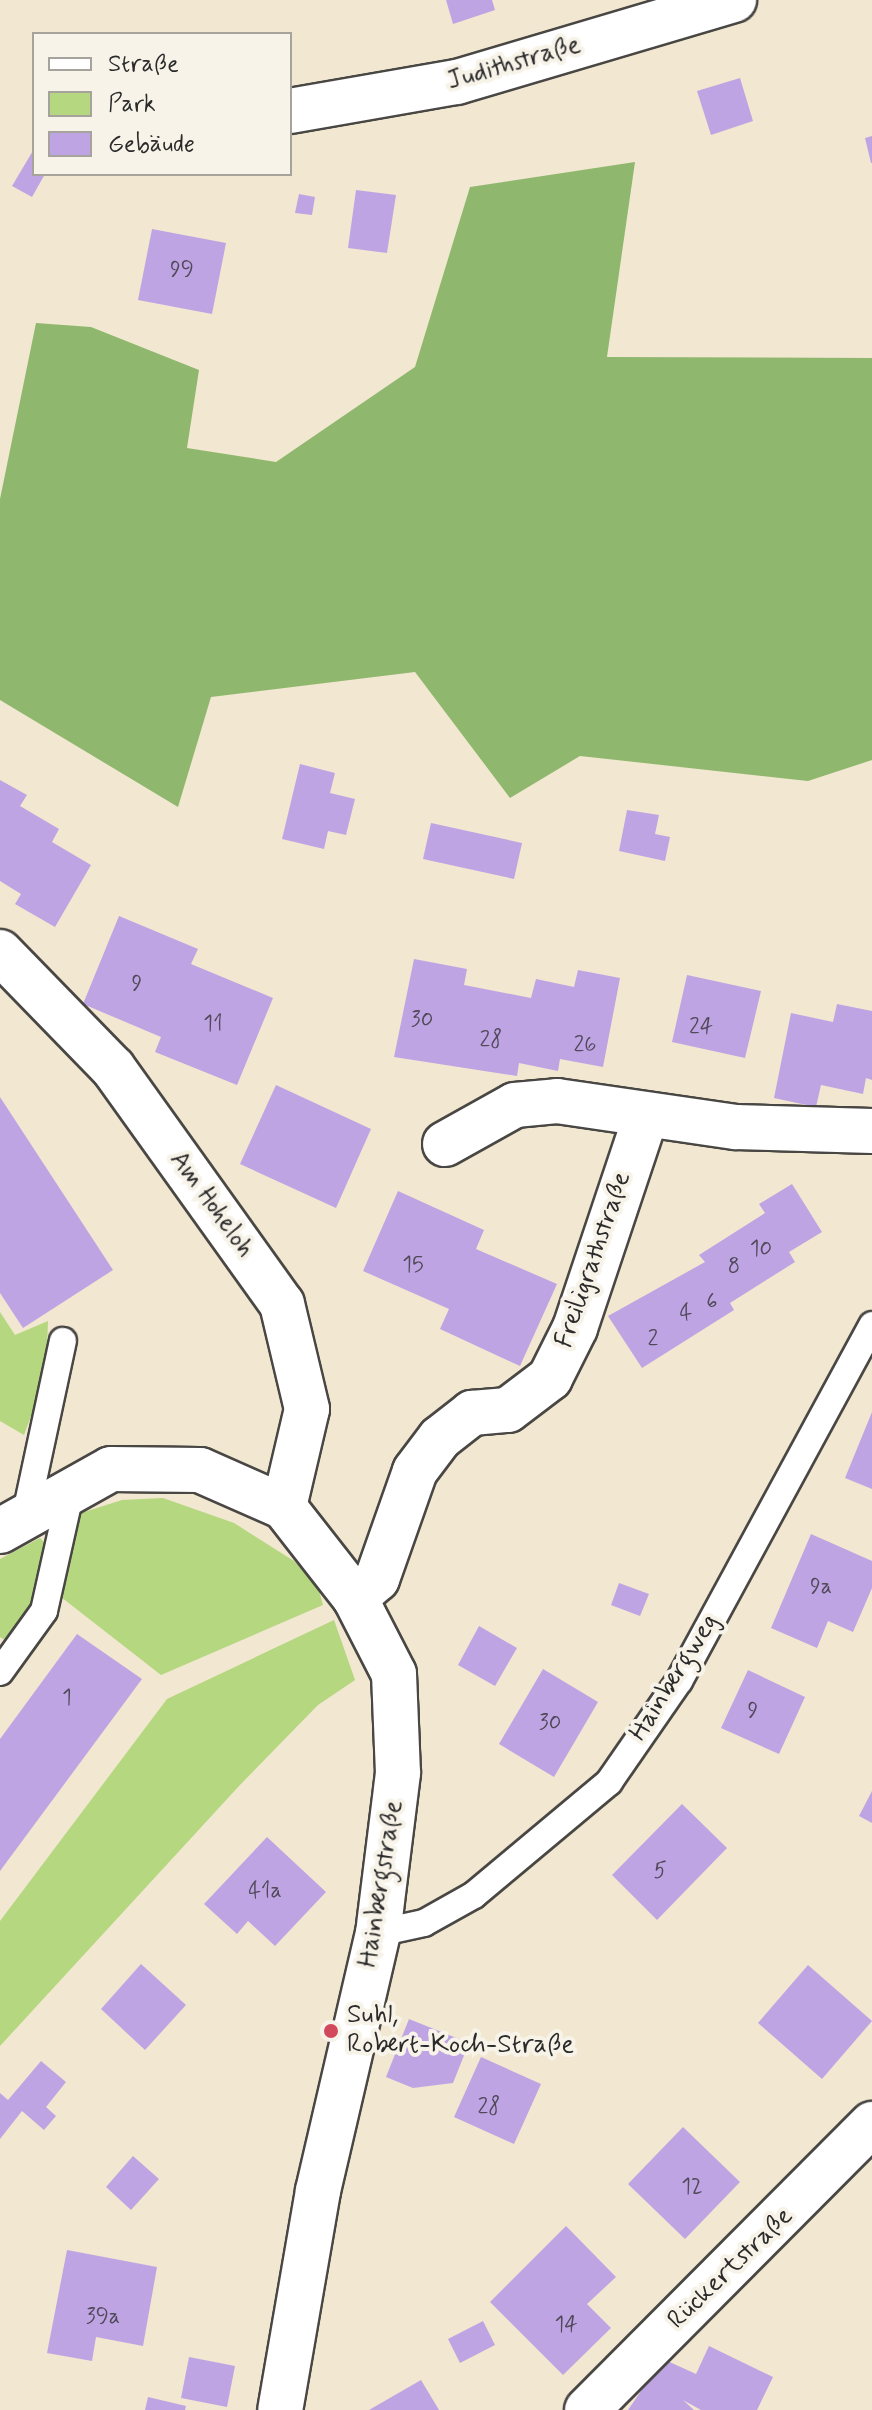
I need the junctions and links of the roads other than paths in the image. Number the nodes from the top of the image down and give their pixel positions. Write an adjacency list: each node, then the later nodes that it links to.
1 (734, 0): 2 (street, Judithstraße)
2 (292, 111)
3 (0, 952): 10 (street, Am Hoheloh)
4 (646, 1116): 5 (street); 6 (street); 12 (street, Freiligrathstraße)
5 (872, 1131)
6 (445, 1144)
7 (872, 1325): 14 (lane, Hainbergweg)
8 (63, 1341): 11 (lane)
9 (71, 1490): 10 (street); 11 (street); 13 (lane)
10 (284, 1507): 12 (street, Hainbergstraße)
11 (13, 1522)
12 (355, 1598): 14 (street, Hainbergstraße)
13 (0, 1672)
14 (378, 1933): 16 (street, Hainbergstraße)
15 (872, 2124): 17 (street, Rückertstraße)
16 (280, 2410)
17 (587, 2410)

